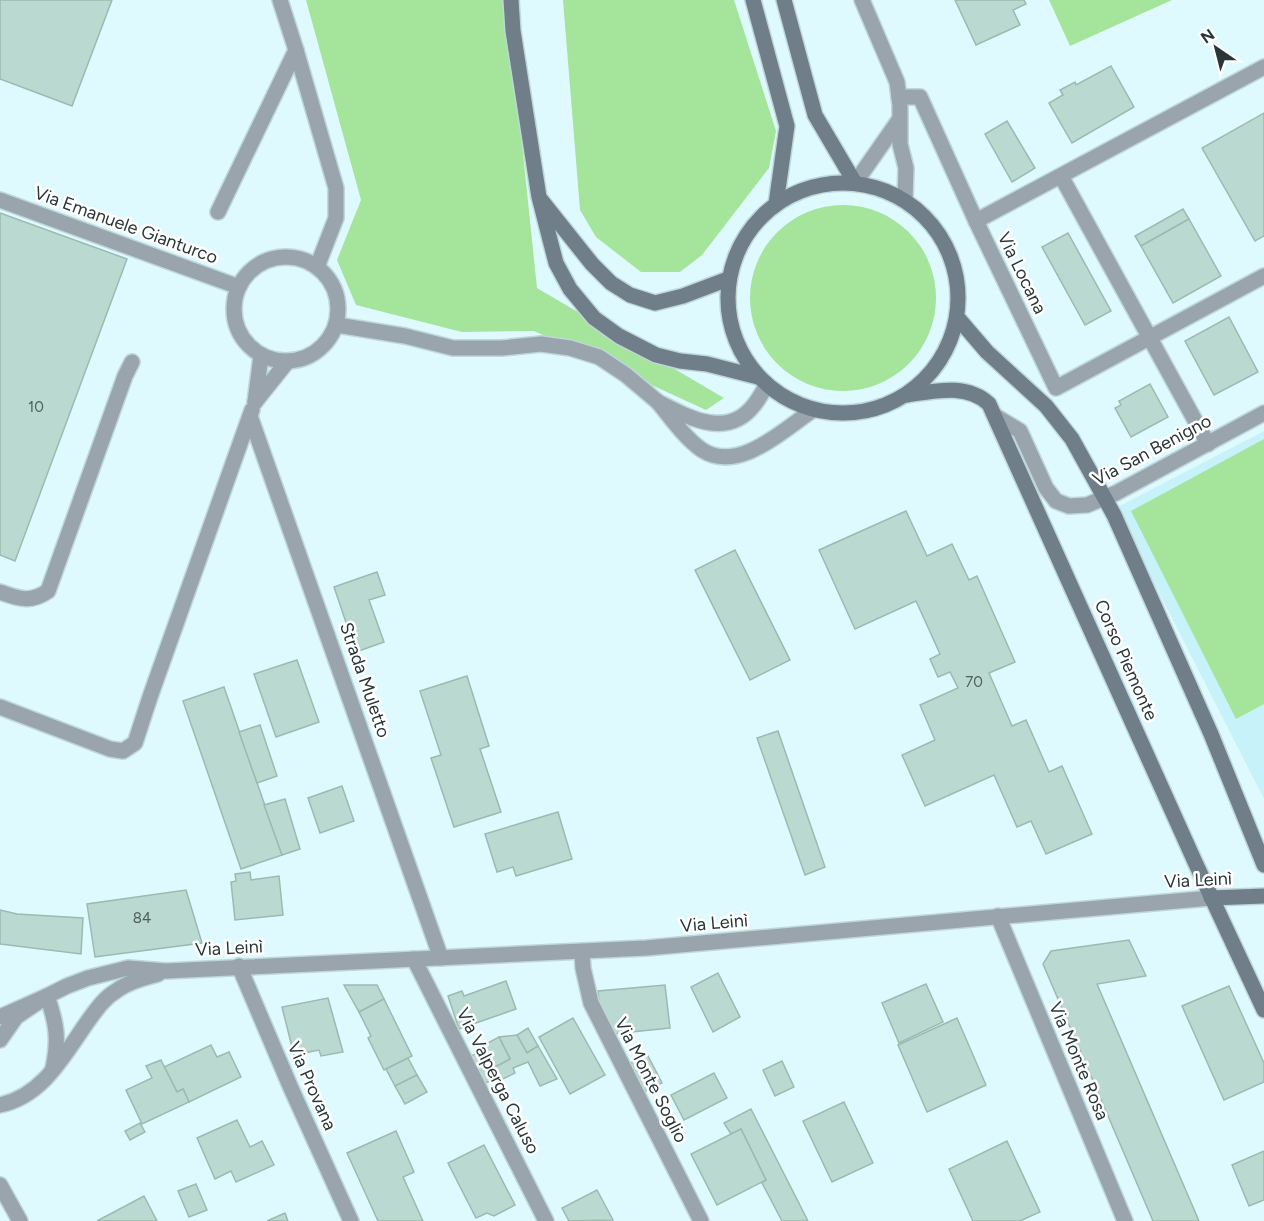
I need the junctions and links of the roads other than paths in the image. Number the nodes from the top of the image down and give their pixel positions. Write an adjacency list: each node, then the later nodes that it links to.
1 (280, 0): 6 (street)
2 (511, 0): 12 (main road)
3 (753, 0): 15 (main road)
4 (784, 0): 11 (main road)
5 (862, 0): 8 (street)
6 (296, 50): 16 (street); 18 (street)
7 (1264, 67): 10 (street)
8 (899, 97): 9 (street); 17 (street, Via Locana)
9 (899, 120): 11 (street); 14 (street)
10 (1061, 176): 17 (street); 24 (street)
11 (855, 183): 14 (main road); 15 (main road)
12 (539, 197): 20 (main road); 28 (main road)
13 (0, 200): 21 (street, Via Emanuele Gianturco)
14 (905, 200): 22 (main road)
15 (776, 204): 20 (main road)
16 (218, 212)
17 (976, 221): 24 (street, Via Locana)
18 (317, 267): 21 (street); 23 (street)
19 (1264, 276): 24 (street, Via Locana)
20 (729, 279): 28 (main road)
21 (239, 287): 25 (street)
22 (957, 317): 29 (main road); 36 (main road)
23 (337, 325): 27 (street); 30 (street)
24 (1149, 337): 35 (street)
25 (261, 356): 27 (street); 31 (street)
26 (132, 362): 37 (street)
27 (287, 362): 31 (street)
28 (762, 381): 30 (street); 32 (main road)
29 (907, 395): 32 (main road); 34 (main road, Corso Piemonte)
30 (658, 402): 32 (street)
31 (253, 409): 38 (street); 44 (street, Strada Muletto)
32 (813, 410)
33 (1264, 413): 35 (street, Via San Benigno)
34 (995, 416): 36 (street, Via San Benigno); 41 (main road, Corso Piemonte)
35 (1208, 444): 36 (street, Via San Benigno)
36 (1104, 498): 39 (main road)
37 (0, 592)
38 (0, 707)
39 (1264, 866)
40 (1264, 896): 41 (main road, Via Leinì)
41 (1211, 898): 42 (street, Via Leinì); 49 (main road, Corso Piemonte)
42 (998, 916): 43 (street, Via Leinì); 59 (street, Via Monte Rosa)
43 (582, 952): 44 (street, Via Leinì); 58 (street, Via Monte Soglio)
44 (441, 958): 45 (street, Via Leinì)
45 (414, 959): 46 (street, Via Leinì); 57 (street, Via Valperga Caluso)
46 (239, 966): 47 (street, Via Leinì); 56 (street, Via Provana)
47 (166, 971): 48 (street); 52 (street)
48 (47, 996): 50 (street); 51 (street); 52 (street)
49 (1264, 1010)
50 (0, 1017)
51 (0, 1040)
52 (52, 1072): 53 (street)
53 (0, 1105)
54 (0, 1185): 55 (street)
55 (20, 1221)
56 (351, 1221)
57 (546, 1221)
58 (701, 1221)
59 (1125, 1221)

